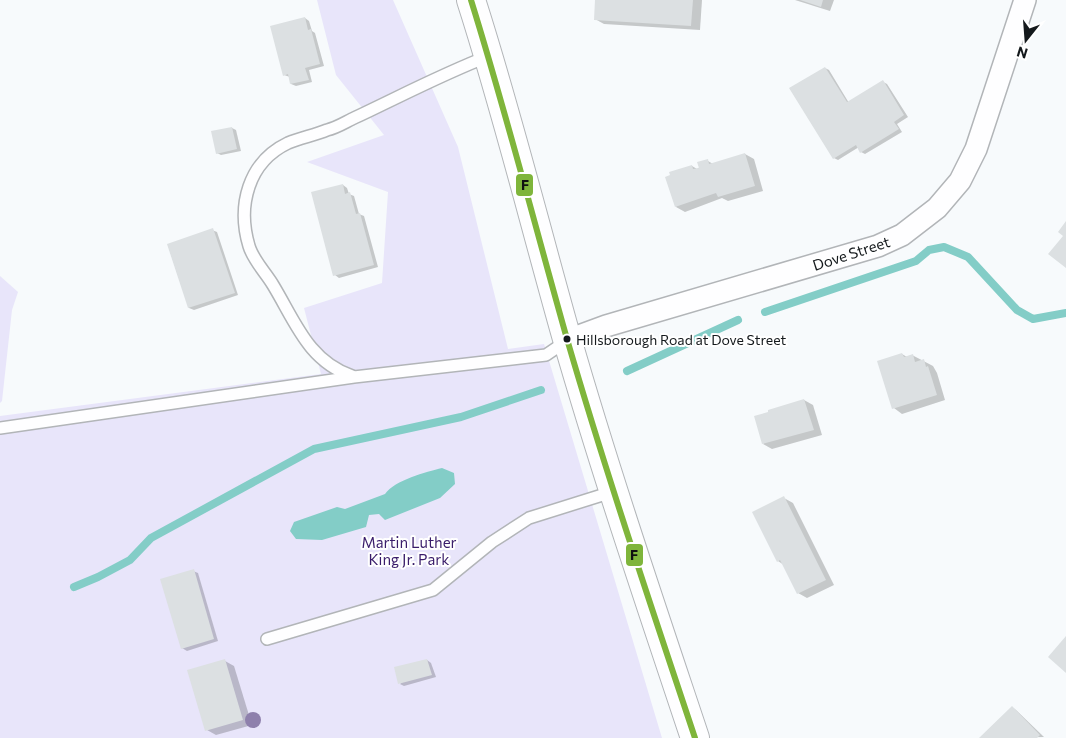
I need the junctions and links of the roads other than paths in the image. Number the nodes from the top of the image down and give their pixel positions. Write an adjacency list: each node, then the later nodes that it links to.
1 (471, 0): 3 (main road)
2 (1025, 0): 4 (street, Dove Street)
3 (489, 56): 4 (main road); 5 (lane)
4 (568, 340): 5 (lane); 7 (main road)
5 (354, 377): 6 (lane)
6 (0, 428)
7 (612, 492): 8 (lane); 9 (main road)
8 (267, 639)
9 (695, 738)

